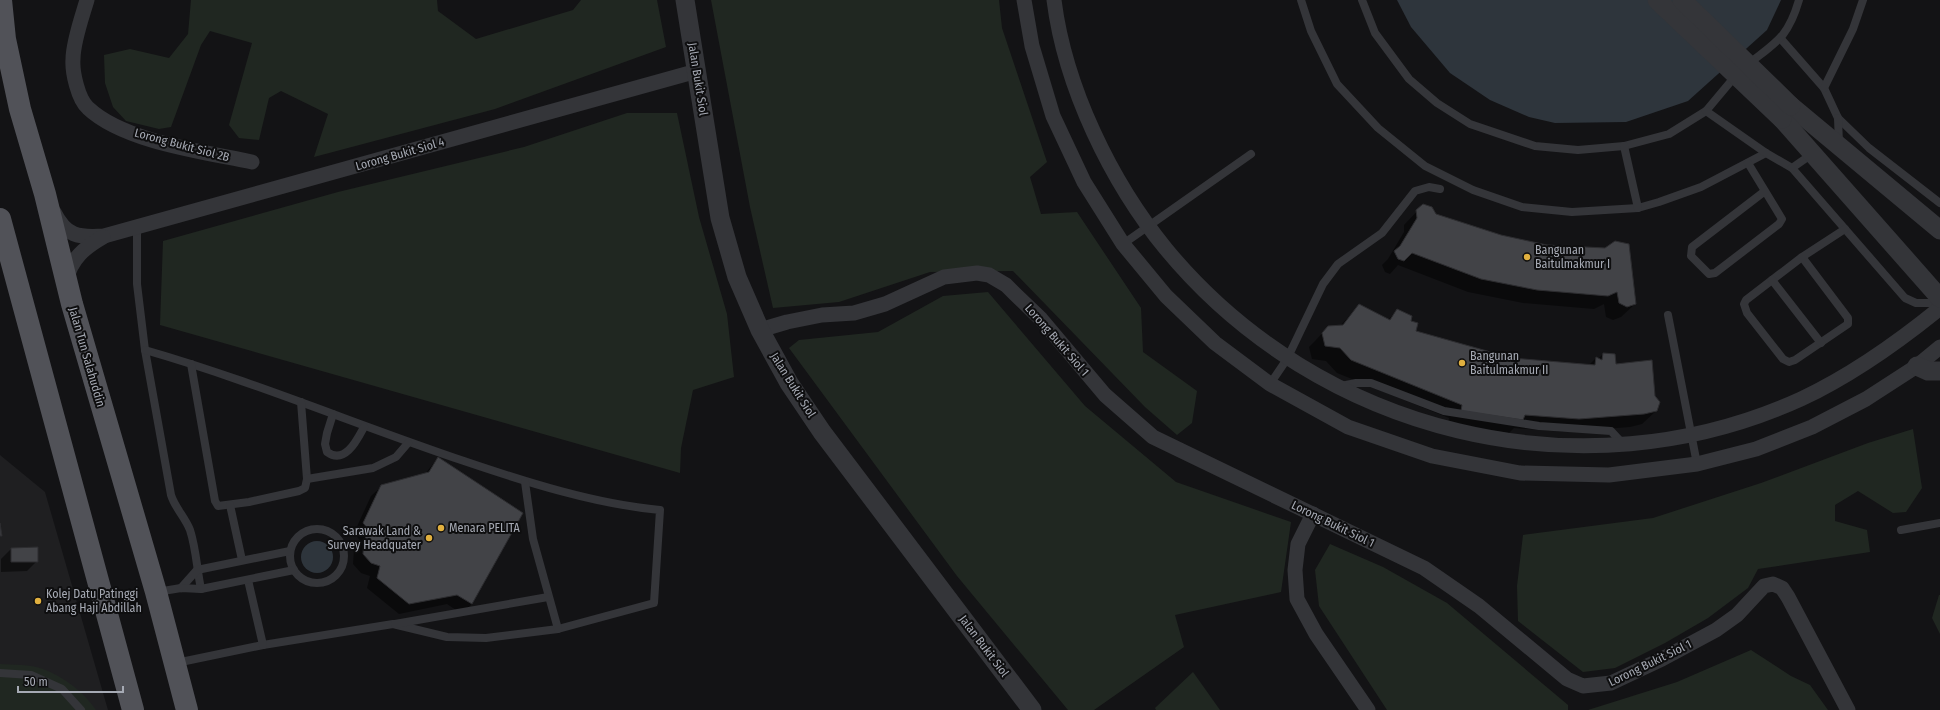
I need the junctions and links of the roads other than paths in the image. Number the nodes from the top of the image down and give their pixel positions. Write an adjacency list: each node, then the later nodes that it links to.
1 (1, 0): 28 (main road, Jalan Tun Salahuddin)
2 (87, 0): 23 (street, Lorong Bukit Siol 2B)
3 (685, 0): 13 (street, Jalan Bukit Siol)
4 (1024, 0): 37 (street)
5 (1054, 0): 32 (street)
6 (1301, 0): 30 (lane)
7 (1362, 0): 18 (lane)
8 (1657, 0): 16 (street, bridge)
9 (1682, 0): 16 (street, bridge)
10 (1799, 0): 12 (lane)
11 (1863, 0): 14 (lane)
12 (1781, 39): 14 (lane); 15 (lane)
13 (697, 71): 33 (street, Lorong Bukit Siol 4); 45 (street, Jalan Bukit Siol)
14 (1824, 88): 17 (lane)
15 (1706, 111): 18 (lane); 20 (lane)
16 (1786, 112): 19 (street); 22 (street)
17 (1838, 118): 19 (lane); 29 (lane)
18 (1624, 146): 30 (lane)
19 (1840, 146): 35 (street)
20 (1766, 153): 24 (lane); 25 (lane)
21 (1250, 154): 32 (lane)
22 (1812, 154): 25 (lane); 41 (street)
23 (252, 162)
24 (1748, 163): 27 (lane); 30 (lane)
25 (1792, 168): 34 (lane)
26 (1440, 189): 49 (lane)
27 (1765, 191): 27 (lane)
28 (45, 194): 36 (street); 39 (main road, Jalan Tun Salahuddin)
29 (1940, 203)
30 (1638, 208)
31 (0, 219): 81 (main road)
32 (1148, 226): 37 (lane); 49 (street)
33 (137, 228): 36 (street, Lorong Bukit Siol 4); 48 (lane)
34 (1845, 230): 38 (lane); 42 (lane)
35 (1940, 230)
36 (104, 236): 39 (street)
37 (1123, 244): 53 (street)
38 (1802, 257): 40 (lane); 46 (lane)
39 (66, 280): 73 (main road, Jalan Tun Salahuddin)
40 (1772, 280): 46 (lane); 46 (lane)
41 (1940, 298)
42 (1940, 303)
43 (1940, 308): 57 (street)
44 (1668, 315): 57 (lane)
45 (760, 330): 63 (street, Lorong Bukit Siol 1); 83 (street, Jalan Bukit Siol)
46 (1821, 343)
47 (1940, 346): 51 (street)
48 (145, 350): 50 (lane); 68 (lane)
49 (1288, 359): 53 (lane); 57 (street)
50 (191, 364): 54 (lane); 62 (lane)
51 (1917, 366): 52 (street); 59 (street)
52 (1940, 372)
53 (1270, 384): 59 (street)
54 (301, 402): 55 (lane); 60 (lane)
55 (333, 414): 56 (lane); 56 (lane)
56 (364, 427): 58 (lane)
57 (1690, 435): 59 (lane)
58 (408, 443): 60 (lane); 61 (lane)
59 (1697, 464)
60 (308, 479): 62 (lane)
61 (525, 482): 74 (lane); 76 (lane)
62 (230, 505): 67 (lane)
63 (1313, 514): 84 (street); 85 (street, Lorong Bukit Siol 1)
64 (1940, 524): 65 (lane)
65 (1901, 530)
66 (290, 551): 67 (lane); 69 (lane); 69 (lane)
67 (242, 560): 68 (lane)
68 (197, 570): 71 (lane); 72 (lane)
69 (294, 570): 70 (lane)
70 (248, 580): 72 (lane); 77 (lane)
71 (180, 588): 72 (lane); 73 (lane)
72 (201, 589)
73 (156, 592): 78 (main road, Jalan Tun Salahuddin)
74 (548, 597): 75 (lane); 76 (lane)
75 (393, 624): 76 (lane); 77 (lane)
76 (558, 628)
77 (263, 645): 78 (lane)
78 (175, 663): 82 (main road, Jalan Tun Salahuddin)
79 (0, 673): 80 (lane)
80 (81, 710)
81 (133, 710)
82 (187, 710)
83 (1032, 710)
84 (1368, 710)
85 (1848, 710)

